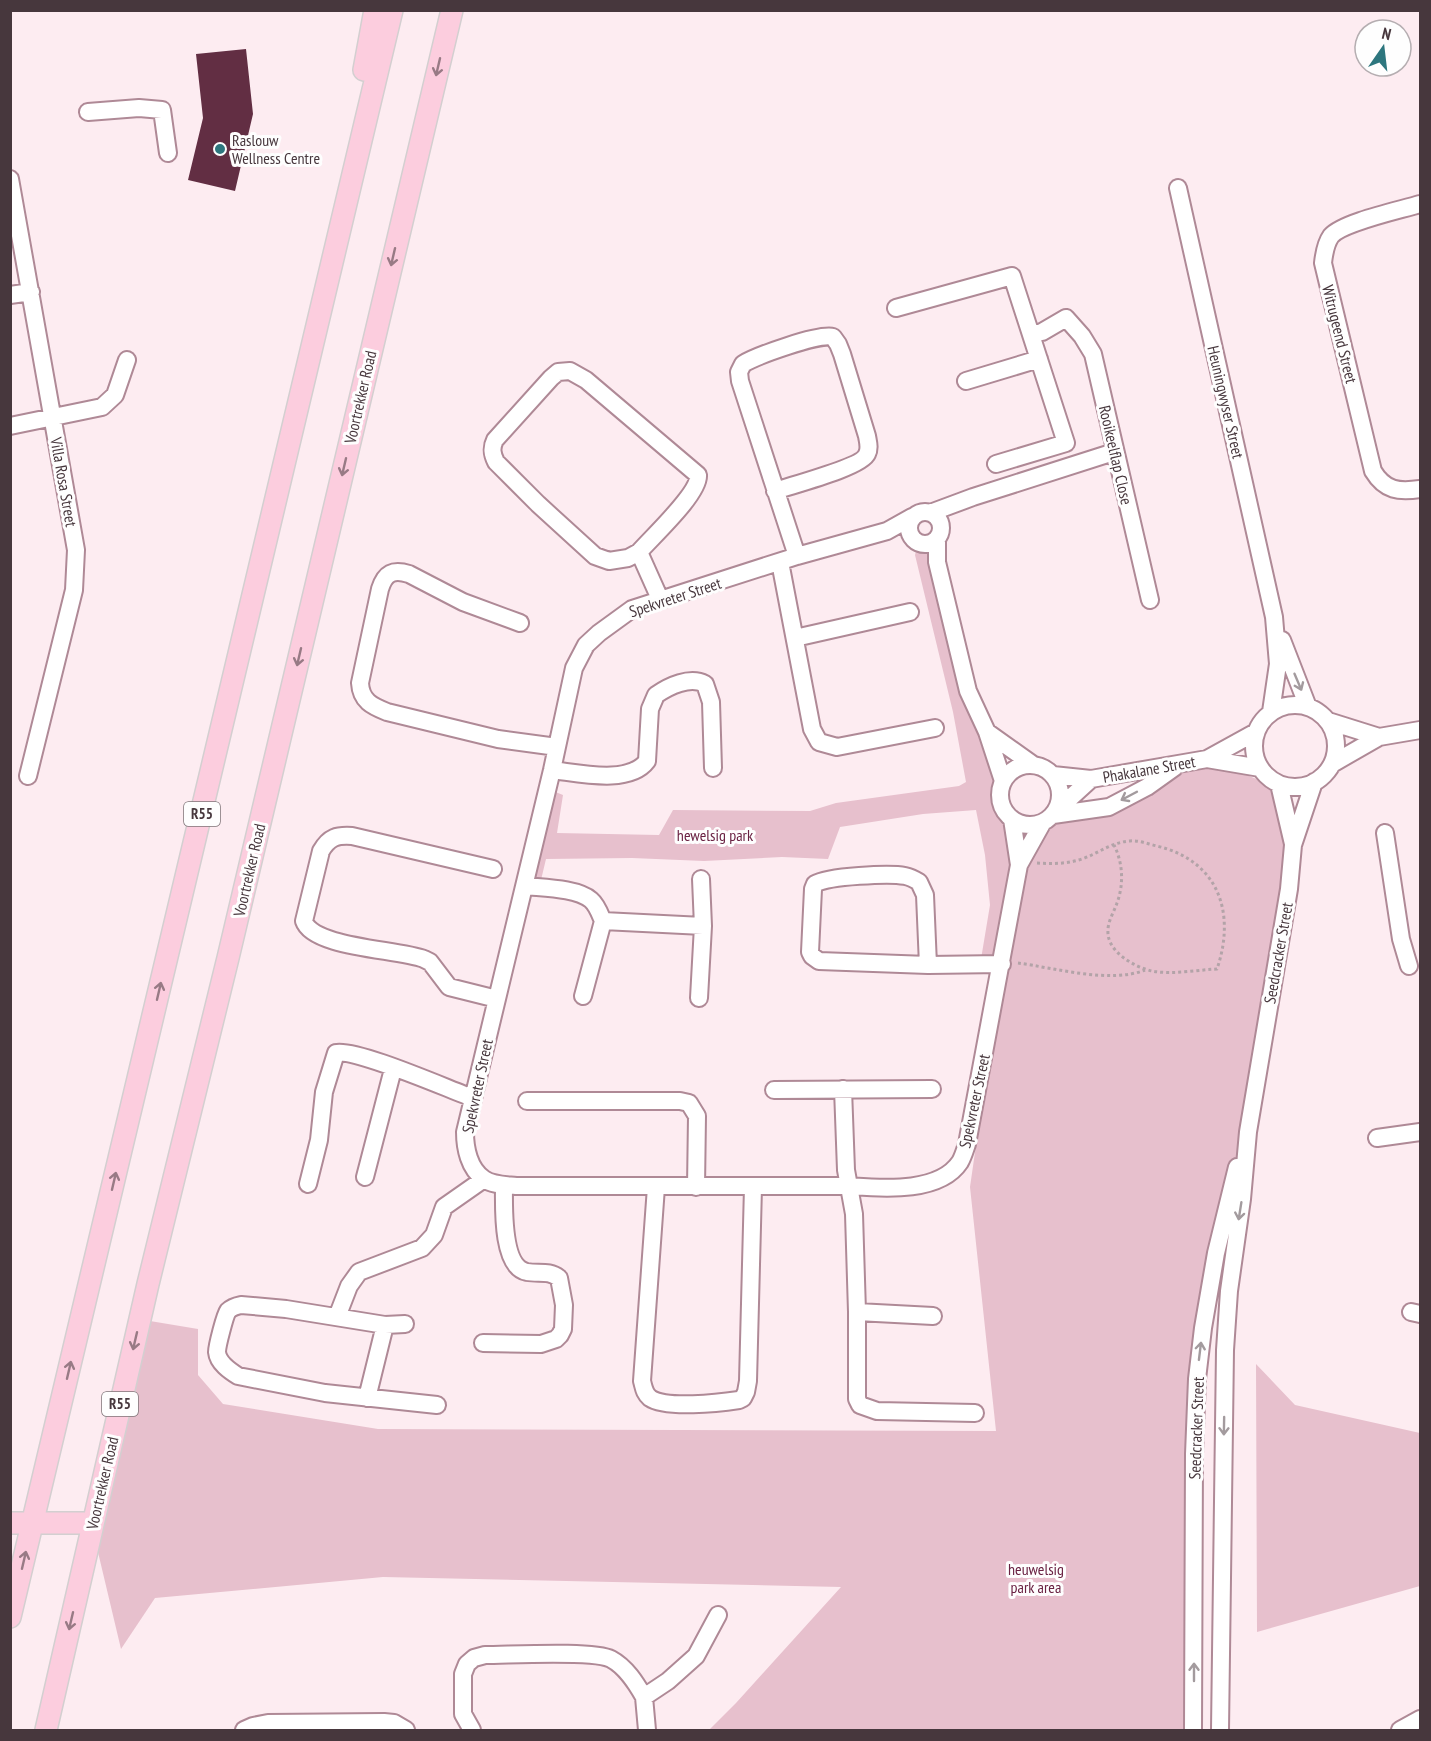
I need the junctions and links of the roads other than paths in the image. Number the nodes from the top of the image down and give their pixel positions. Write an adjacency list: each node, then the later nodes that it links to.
1 (375, 10): 9 (main road)
2 (392, 10): 9 (main road, R55)
3 (452, 10): 100 (main road, Voortrekker Road / R55, one-way to 100)
4 (88, 112): 5 (street)
5 (168, 153)
6 (11, 184): 10 (street, Villa Rosa Street)
7 (1178, 188): 31 (street, Heuningwyser Street)
8 (1420, 204): 21 (street, Witrugeend Street)
9 (342, 219): 98 (main road, R55, one-way to 9)
10 (31, 292): 11 (street); 17 (street, Villa Rosa Street)
11 (10, 295)
12 (896, 308): 13 (street)
13 (1032, 334): 14 (street); 19 (street, Rooikeelflap Close)
14 (1039, 359): 16 (street); 20 (street)
15 (127, 360): 17 (street)
16 (966, 381)
17 (53, 418): 18 (street); 51 (street, Villa Rosa Street)
18 (10, 426)
19 (1114, 452): 24 (street); 29 (street, Rooikeelflap Close)
20 (996, 464)
21 (1420, 489)
22 (775, 491): 22 (street); 26 (street)
23 (910, 526): 24 (street); 24 (street); 26 (street, Spekvreter Street)
24 (933, 531): 39 (street)
25 (639, 552): 25 (street); 28 (street)
26 (797, 556): 27 (street, Spekvreter Street)
27 (780, 562): 28 (street, Spekvreter Street); 33 (street)
28 (660, 599): 42 (street, Spekvreter Street)
29 (1150, 600)
30 (910, 612): 33 (street)
31 (1274, 617): 34 (street, Heuningwyser Street, one-way to 34); 35 (street, Heuningwyser Street)
32 (520, 623): 42 (street)
33 (795, 638): 37 (street)
34 (1308, 707): 35 (street); 36 (street)
35 (1271, 712): 40 (street)
36 (1328, 721): 41 (street); 44 (street)
37 (935, 728)
38 (1420, 730): 41 (street)
39 (987, 732): 45 (street); 53 (street)
40 (1256, 732): 43 (street, Phakalane Street); 48 (street)
41 (1379, 737): 44 (street)
42 (557, 747): 49 (street, Spekvreter Street)
43 (1207, 759): 46 (street, Phakalane Street); 48 (street, Phakalane Street)
44 (1332, 764): 54 (street)
45 (1032, 765): 50 (street); 53 (street)
46 (1178, 765): 52 (street, Phakalane Street); 56 (street, one-way to 56)
47 (713, 768): 49 (street)
48 (1260, 768): 55 (street)
49 (552, 770): 63 (street, Spekvreter Street)
50 (1053, 775): 52 (street, Phakalane Street); 56 (street)
51 (28, 776)
52 (1091, 779): 56 (street, Phakalane Street)
53 (1003, 781): 57 (street)
54 (1314, 782): 55 (street); 59 (street, Seedcracker Street)
55 (1280, 784): 59 (street, Seedcracker Street)
56 (1050, 816): 57 (street); 60 (street, Spekvreter Street)
57 (1012, 819): 60 (street, Spekvreter Street)
58 (1385, 833): 68 (street)
59 (1293, 844): 79 (street, Seedcracker Street)
60 (1019, 865): 66 (street, Spekvreter Street)
61 (494, 869): 71 (street)
62 (701, 879): 65 (street)
63 (525, 886): 64 (street); 71 (street, Spekvreter Street)
64 (603, 921): 65 (street); 69 (street)
65 (703, 926): 70 (street)
66 (1002, 962): 67 (street); 85 (street, Spekvreter Street)
67 (928, 964): 67 (street)
68 (1409, 966)
69 (583, 996)
70 (699, 998)
71 (497, 999): 76 (street, Spekvreter Street)
72 (393, 1069): 76 (street); 81 (street); 83 (street)
73 (843, 1089): 74 (street); 75 (street); 85 (street)
74 (932, 1089)
75 (774, 1090)
76 (473, 1098): 82 (street, Spekvreter Street)
77 (527, 1101): 87 (street)
78 (1420, 1131): 80 (street)
79 (1248, 1132): 110 (street, Seedcracker Street, one-way to 79); 111 (street, Seedcracker Street, one-way to 111)
80 (1377, 1138)
81 (365, 1177)
82 (484, 1179): 84 (street, Spekvreter Street); 91 (street)
83 (308, 1184)
84 (504, 1185): 86 (street, Spekvreter Street); 94 (street)
85 (848, 1186): 88 (street, Spekvreter Street); 89 (street)
86 (656, 1187): 87 (street, Spekvreter Street); 88 (street)
87 (696, 1187): 88 (street, Spekvreter Street)
88 (753, 1187)
89 (857, 1312): 90 (street); 97 (street)
90 (933, 1316)
91 (337, 1317): 93 (street); 95 (street)
92 (405, 1324): 93 (street)
93 (385, 1325): 95 (street)
94 (483, 1343)
95 (367, 1398): 96 (street)
96 (437, 1405)
97 (975, 1413)
98 (33, 1522): 99 (main road); 100 (main road); 102 (main road, R55, one-way to 98)
99 (10, 1523)
100 (92, 1523): 105 (main road, Voortrekker Road / R55, one-way to 105)
101 (718, 1615): 103 (street)
102 (10, 1617)
103 (644, 1697): 108 (street); 109 (street)
104 (1420, 1719): 112 (street)
105 (46, 1731)
106 (244, 1731): 107 (street)
107 (406, 1731)
108 (472, 1731)
109 (647, 1731)
110 (1193, 1731)
111 (1220, 1731)
112 (1400, 1731)

